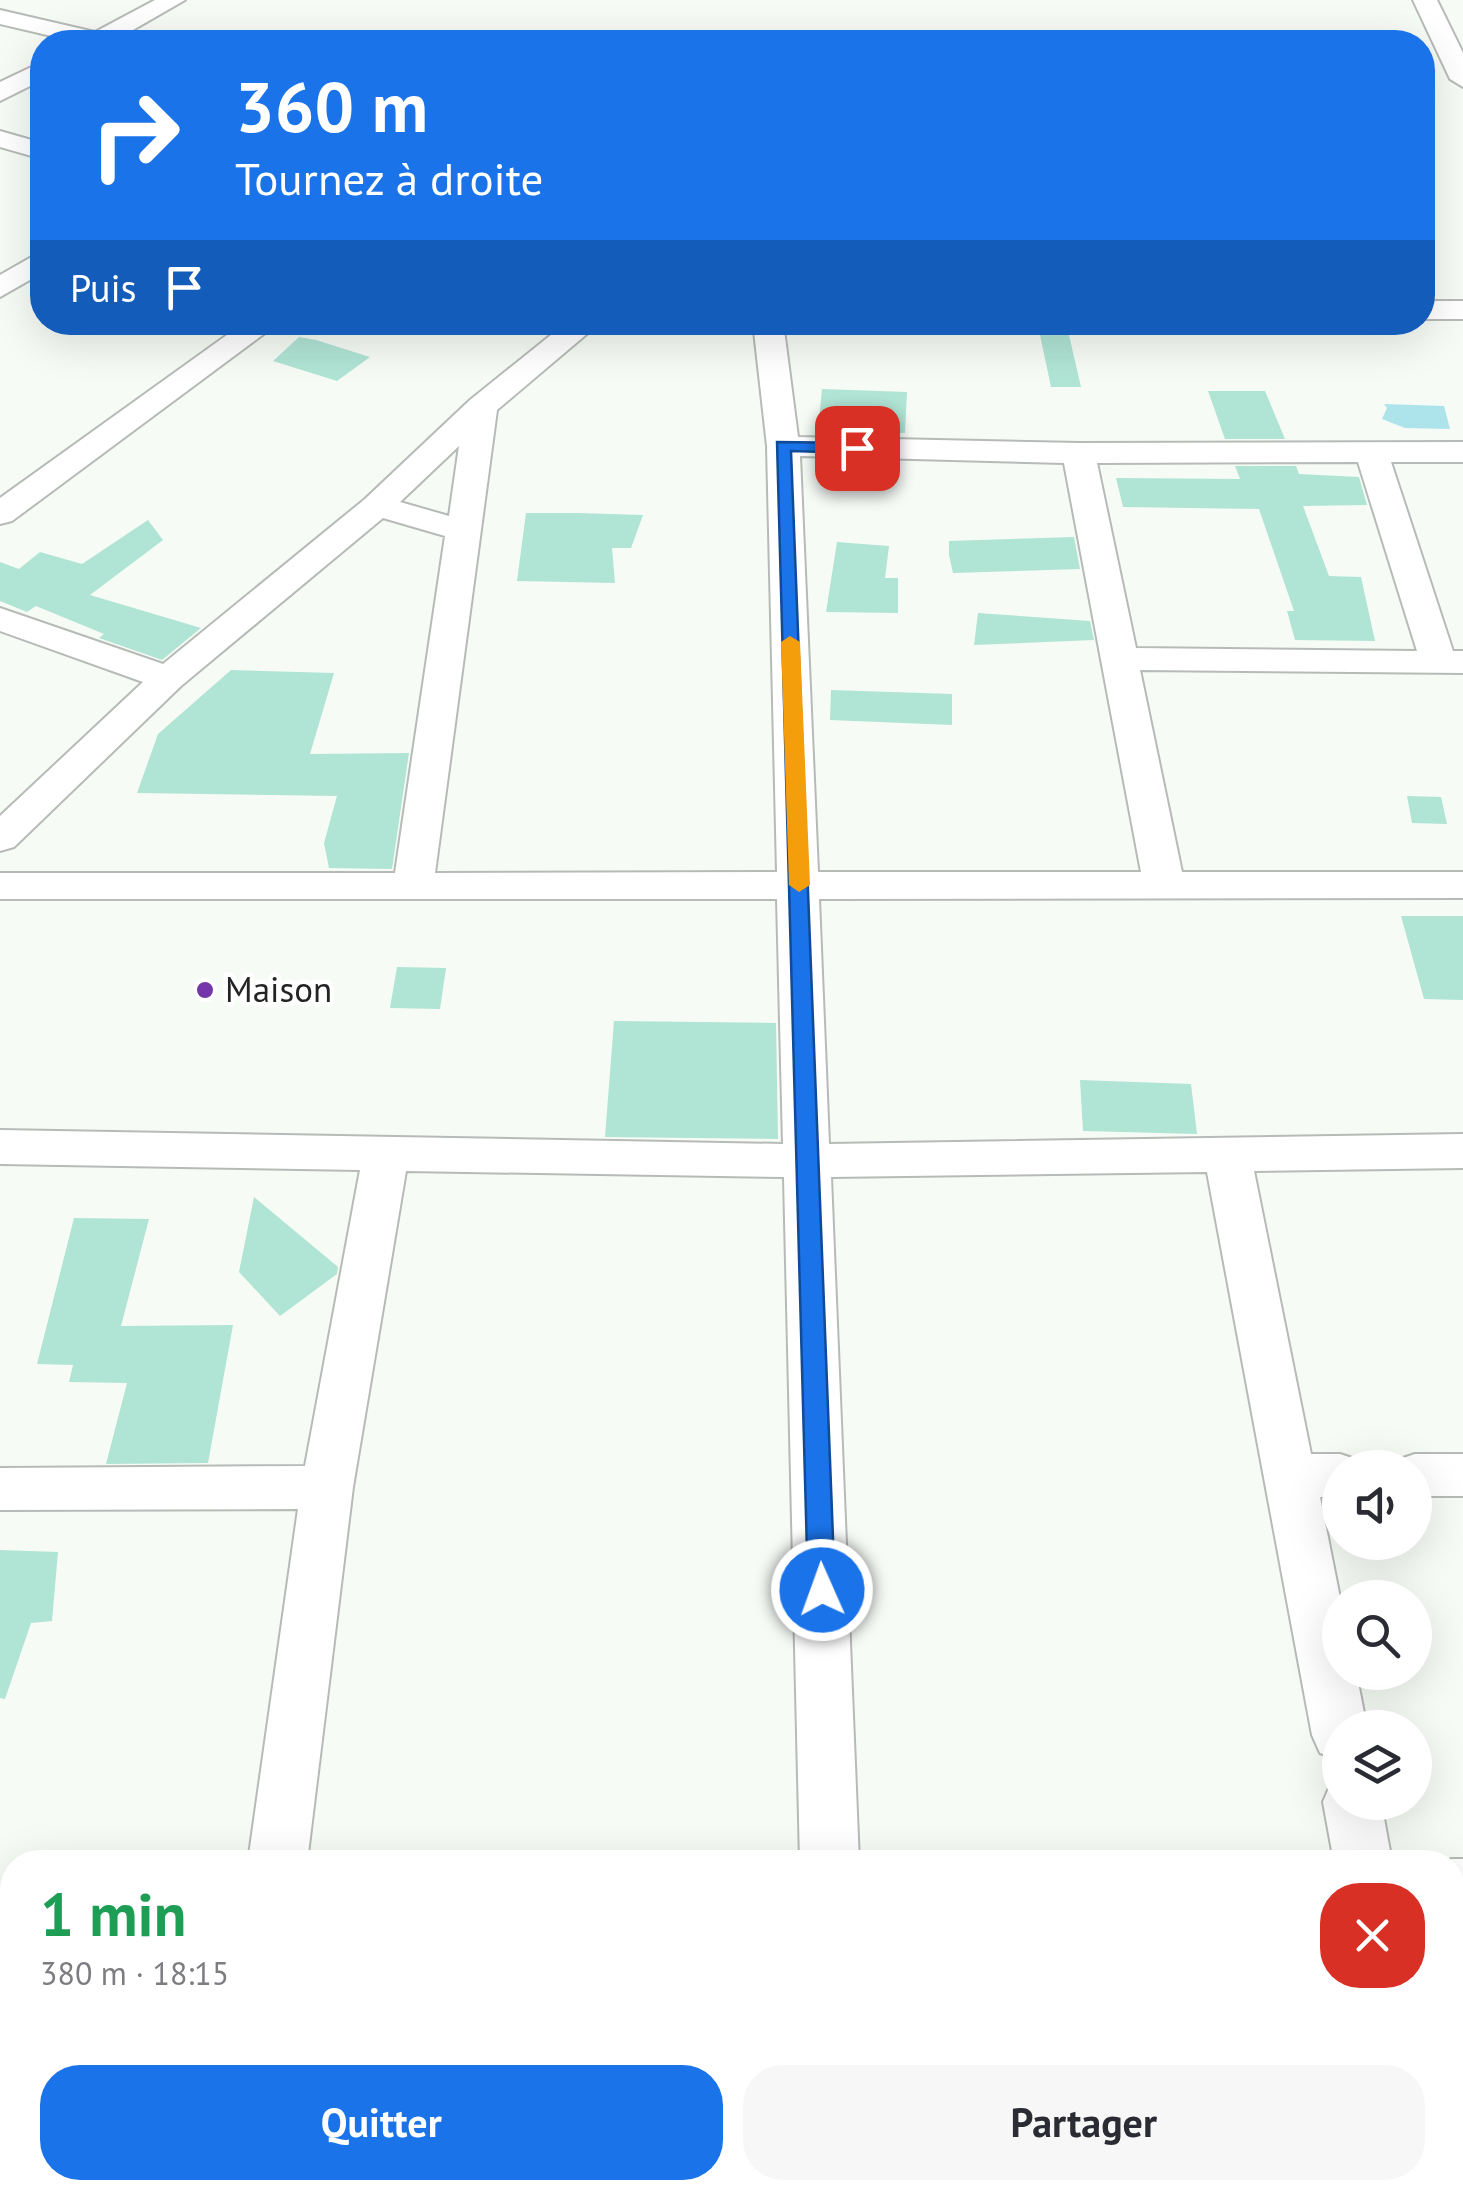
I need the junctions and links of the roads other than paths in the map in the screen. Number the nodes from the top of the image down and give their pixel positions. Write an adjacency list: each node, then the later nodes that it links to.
1 (173, 0): 5 (street)
2 (1425, 0): 6 (street)
3 (0, 17): 4 (street)
4 (50, 30)
5 (118, 30)
6 (1462, 76)
7 (30, 77): 8 (street)
8 (0, 93)
9 (0, 140): 10 (street)
10 (30, 147)
11 (30, 268): 12 (street)
12 (0, 288)
13 (1435, 310): 14 (street)
14 (1463, 310)
15 (247, 335): 24 (street)
16 (570, 335): 18 (street)
17 (770, 335): 19 (street)
18 (481, 407): 23 (street); 25 (street)
19 (783, 446): 22 (street); 35 (street)
20 (1371, 450): 21 (street); 22 (street); 28 (street)
21 (1463, 452)
22 (1079, 453): 27 (street)
23 (377, 506): 25 (street); 29 (street)
24 (0, 514)
25 (464, 531): 34 (street)
26 (0, 620): 29 (street)
27 (1119, 660): 28 (street); 31 (street)
28 (1451, 663)
29 (168, 678): 30 (street)
30 (0, 838)
31 (1164, 885): 32 (street); 35 (street)
32 (1463, 885)
33 (0, 886): 34 (street)
34 (413, 886): 35 (street)
35 (799, 886): 40 (street)
36 (0, 1147): 39 (street)
37 (1463, 1151): 38 (street)
38 (1227, 1153): 40 (street); 43 (street)
39 (386, 1154): 40 (street); 44 (street)
40 (808, 1161): 49 (street)
41 (1432, 1475): 42 (street)
42 (1463, 1475)
43 (1316, 1476): 46 (street)
44 (327, 1487): 45 (street); 48 (street)
45 (0, 1489)
46 (1338, 1710)
47 (1356, 1820): 50 (street)
48 (280, 1850)
49 (830, 1850)
50 (1362, 1850)

